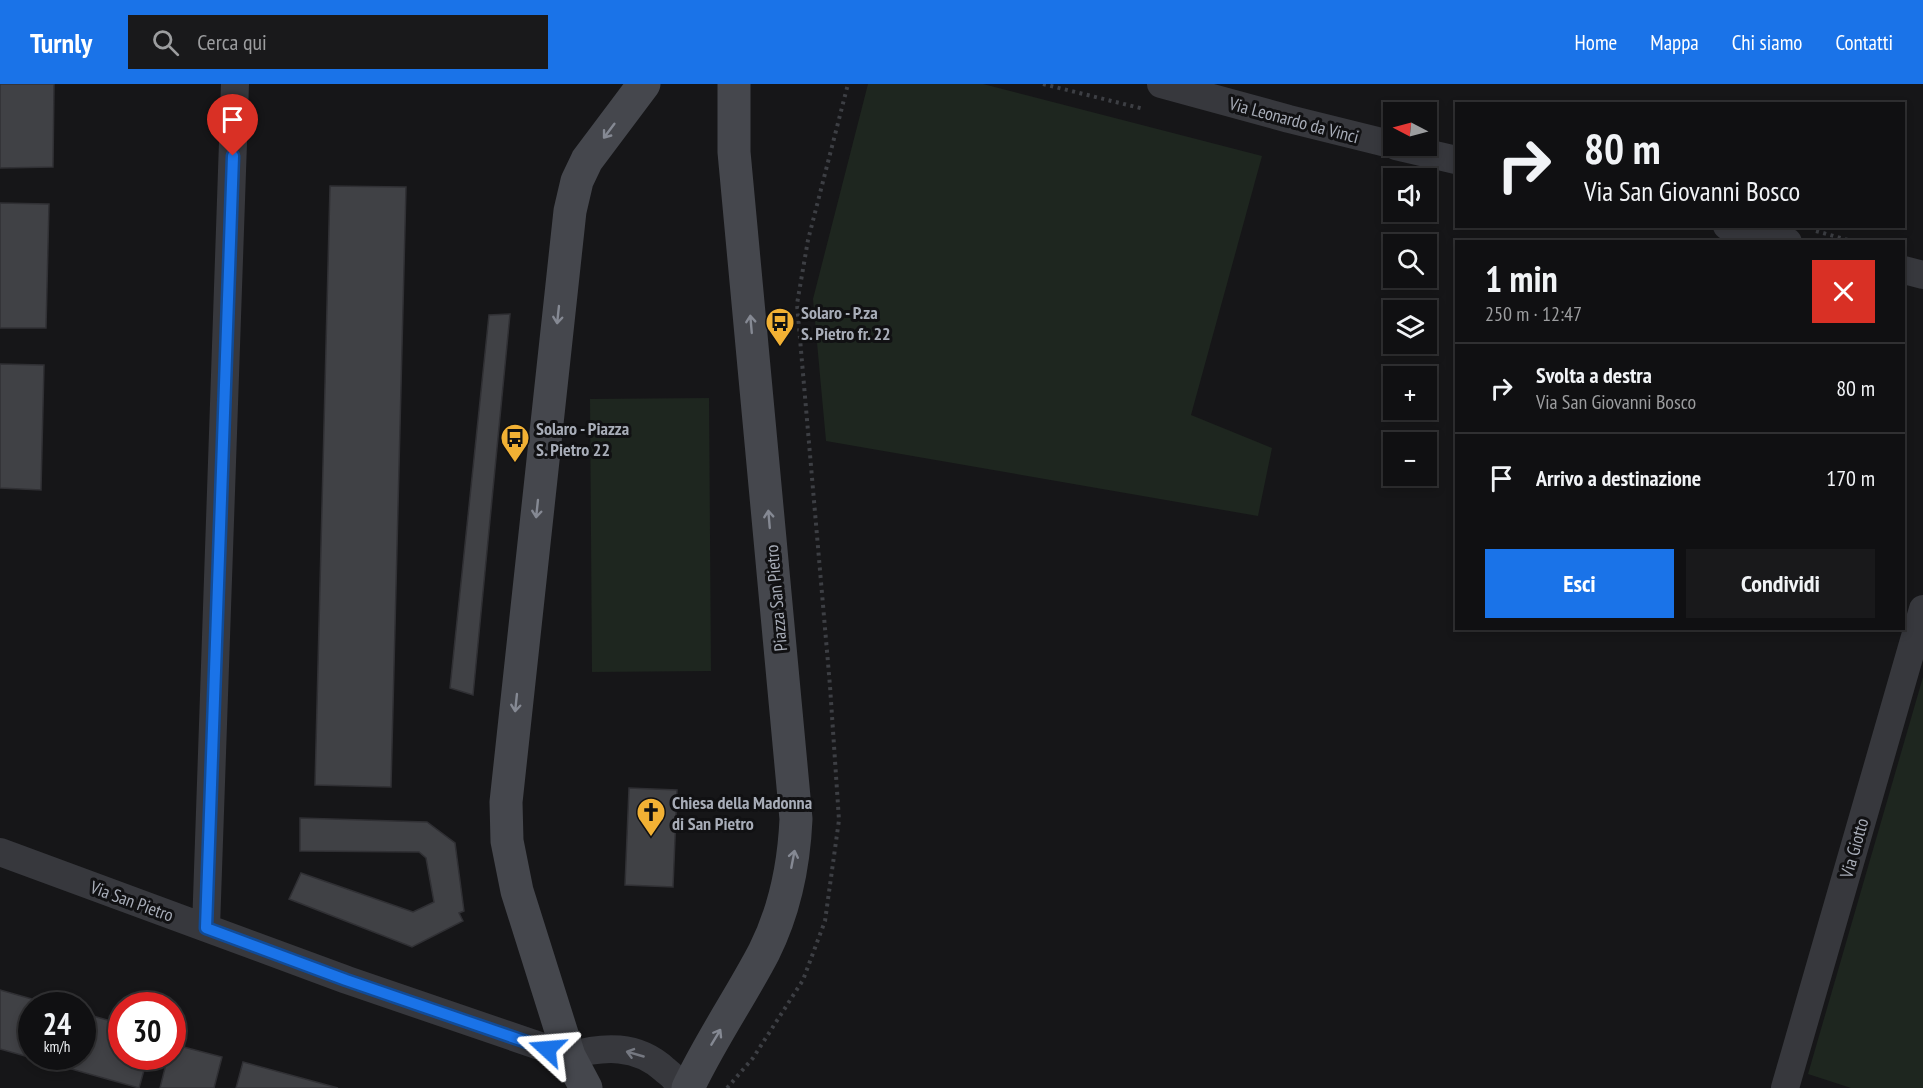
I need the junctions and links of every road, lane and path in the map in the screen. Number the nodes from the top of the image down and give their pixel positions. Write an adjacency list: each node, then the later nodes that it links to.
1 (235, 84): 16 (street)
2 (644, 84): 17 (street, one-way to 17)
3 (734, 84): 19 (street, Piazza San Pietro, one-way to 3)
4 (848, 84): 20 (path)
5 (1161, 84): 6 (street, Via Leonardo da Vinci)
6 (1383, 142)
7 (1437, 155): 8 (street, Via Leonardo da Vinci)
8 (1455, 160)
9 (1741, 228): 10 (street)
10 (1799, 236): 11 (path)
11 (1836, 240)
12 (1905, 270): 13 (street)
13 (1923, 274)
14 (1923, 609): 21 (street, Via Giotto)
15 (0, 852): 16 (street, Via San Pietro)
16 (206, 928): 17 (street, Via San Pietro)
17 (583, 1078): 18 (street, one-way to 17)
18 (679, 1088)
19 (688, 1088)
20 (727, 1088)
21 (1785, 1088)

